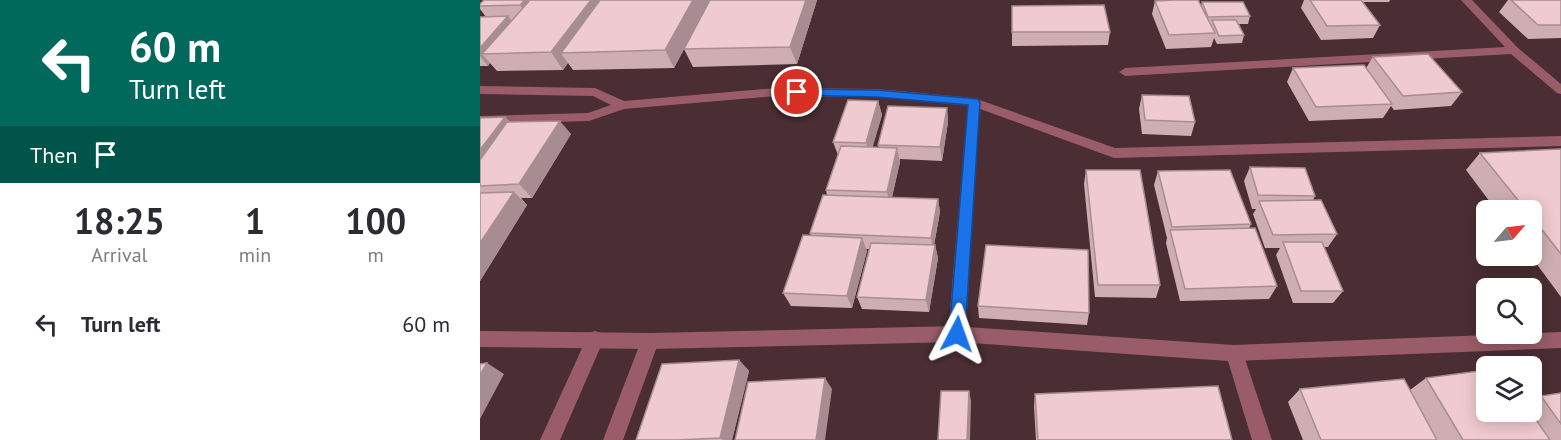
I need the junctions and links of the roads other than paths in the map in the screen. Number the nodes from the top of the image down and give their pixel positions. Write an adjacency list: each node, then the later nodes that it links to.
1 (1467, 0): 2 (street)
2 (1514, 50): 3 (street); 5 (street)
3 (1125, 72)
4 (480, 90): 7 (street)
5 (1561, 90)
6 (974, 102): 7 (street); 9 (street); 10 (street)
7 (622, 105): 8 (street)
8 (480, 120)
9 (1561, 141)
10 (957, 334): 14 (street); 15 (street)
11 (480, 339): 12 (street)
12 (594, 339): 14 (street); 16 (street)
13 (1561, 340): 15 (street)
14 (650, 341): 17 (street)
15 (1234, 352): 18 (street)
16 (550, 440)
17 (613, 440)
18 (1262, 440)

